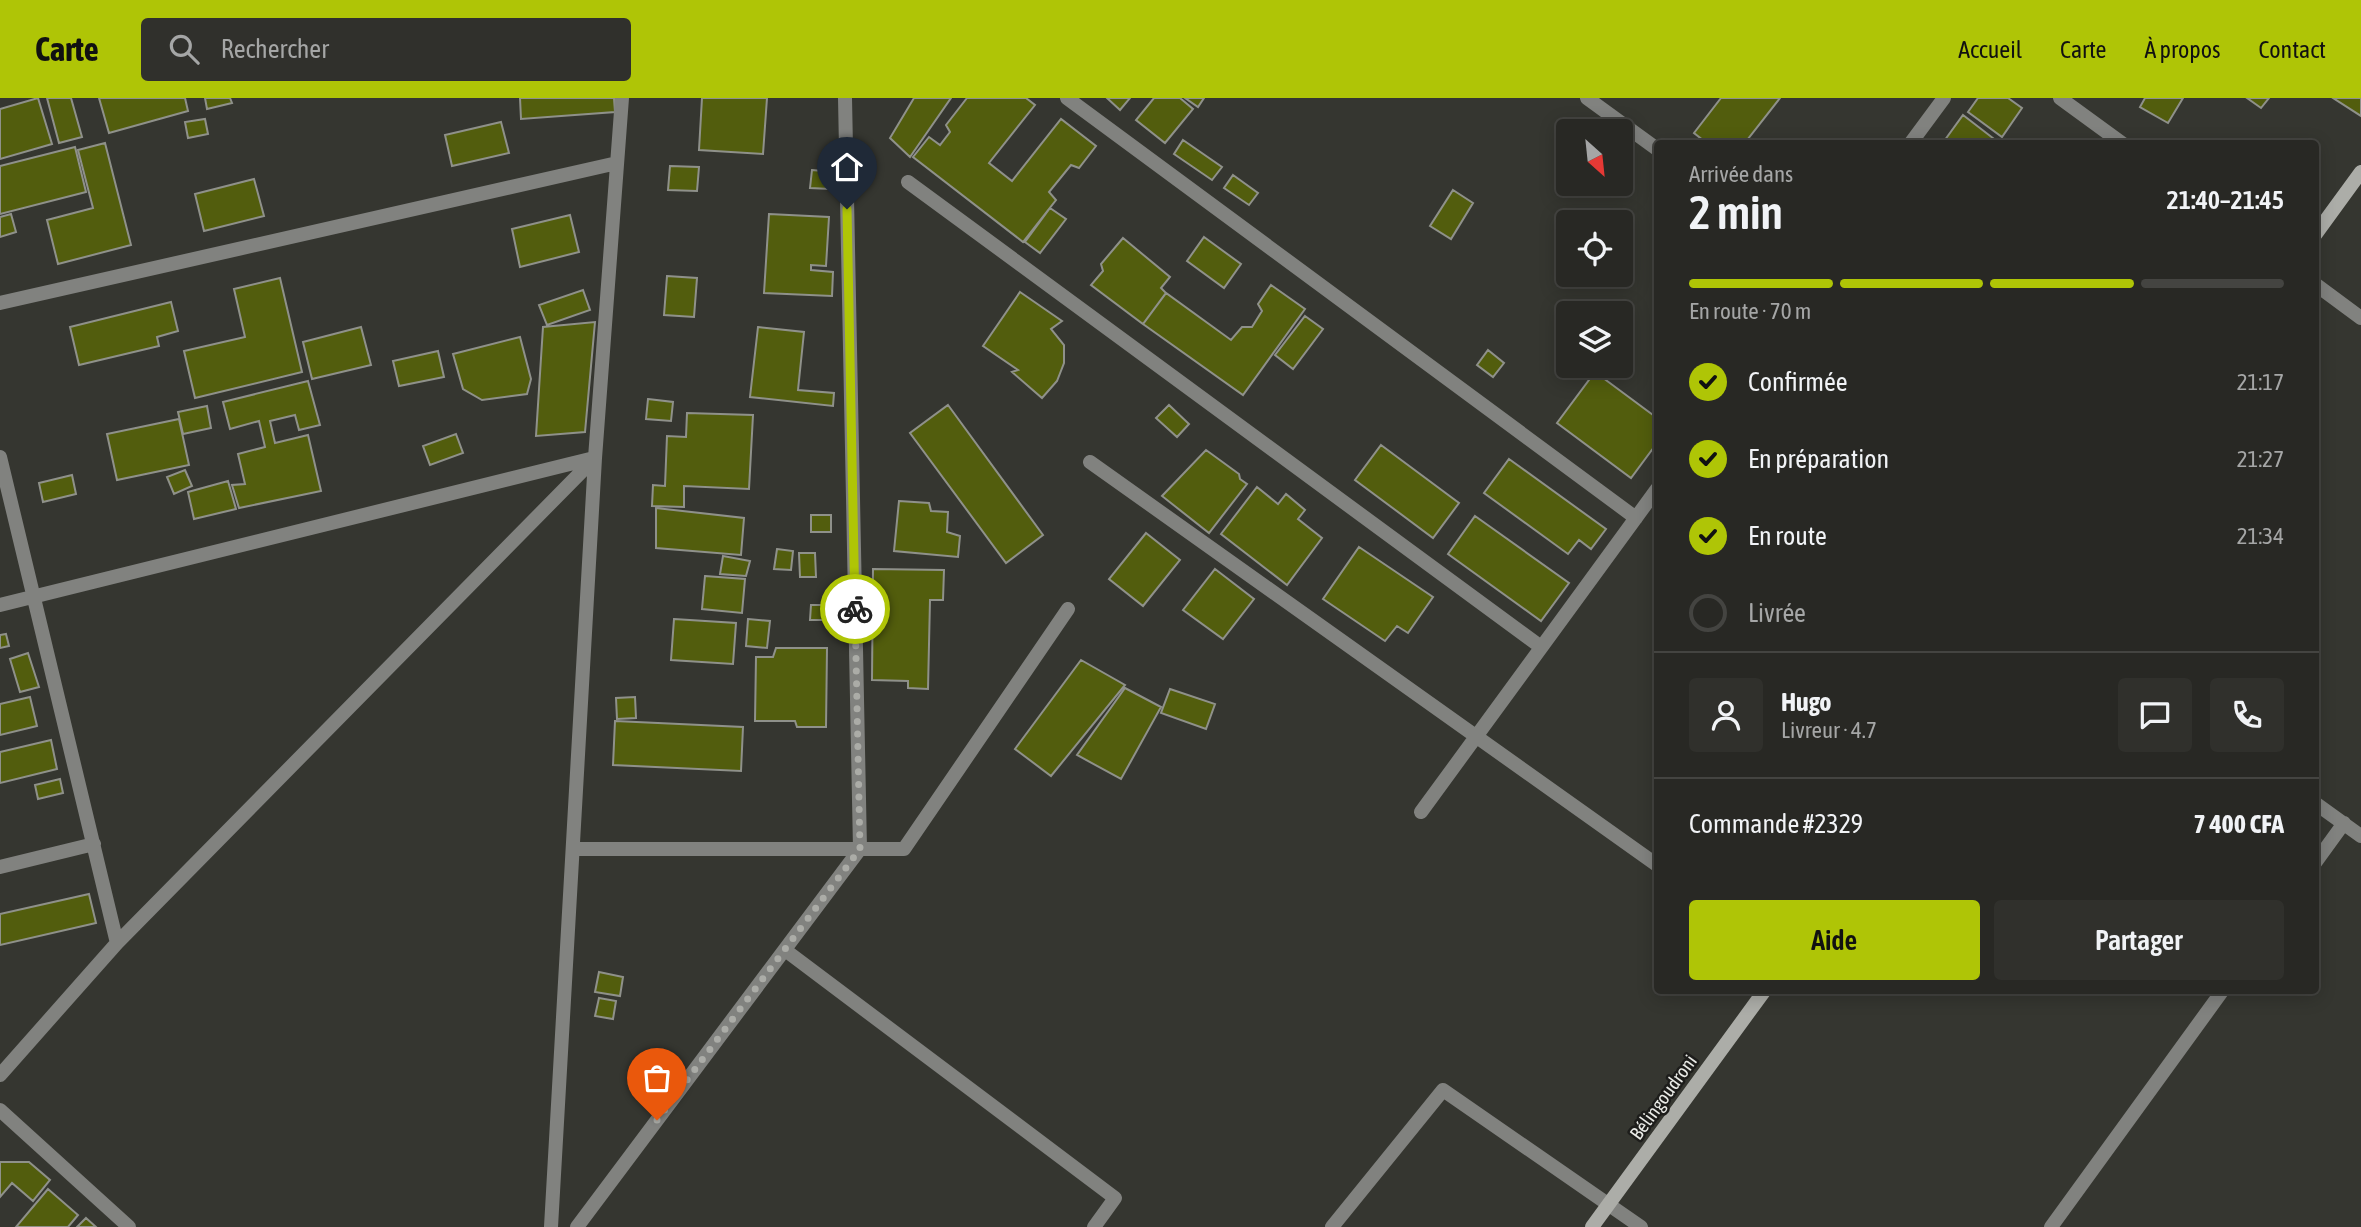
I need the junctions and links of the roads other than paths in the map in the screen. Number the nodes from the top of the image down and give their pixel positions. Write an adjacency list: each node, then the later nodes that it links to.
1 (622, 98): 10 (street)
2 (845, 98): 33 (street)
3 (1068, 98): 21 (street)
4 (1587, 98): 9 (street)
5 (1944, 98): 7 (street)
6 (2060, 98): 8 (street)
7 (1913, 140)
8 (2118, 140)
9 (1654, 147)
10 (617, 163): 15 (street); 18 (street)
11 (2361, 172): 13 (street)
12 (908, 182): 25 (street)
13 (2319, 230)
14 (2319, 287): 16 (street)
15 (0, 303)
16 (2361, 318)
17 (0, 457): 22 (street)
18 (595, 458): 22 (street); 32 (street); 37 (street)
19 (1090, 462): 26 (street)
20 (1654, 493): 21 (street)
21 (1636, 518): 25 (street)
22 (34, 597): 23 (street); 31 (street)
23 (0, 605)
24 (1068, 608): 33 (street)
25 (1541, 647): 26 (street)
26 (1476, 736): 28 (street); 35 (street)
27 (2319, 806): 29 (street)
28 (1421, 812)
29 (2344, 823): 30 (street); 34 (street)
30 (2361, 836)
31 (94, 844): 36 (street); 37 (street)
32 (573, 849): 33 (street); 45 (street)
33 (860, 849): 38 (street)
34 (2319, 857)
35 (1654, 863)
36 (0, 867)
37 (117, 943): 41 (street)
38 (785, 950): 46 (street); 47 (street)
39 (1762, 994): 43 (street, Bélingoudroni)
40 (2220, 994): 51 (street)
41 (0, 1075)
42 (0, 1110): 44 (street)
43 (1608, 1205): 48 (street); 49 (street, Bélingoudroni); 50 (street)
44 (129, 1227)
45 (551, 1227)
46 (578, 1227)
47 (1094, 1227)
48 (1332, 1227)
49 (1592, 1227)
50 (1641, 1227)
51 (2051, 1227)

